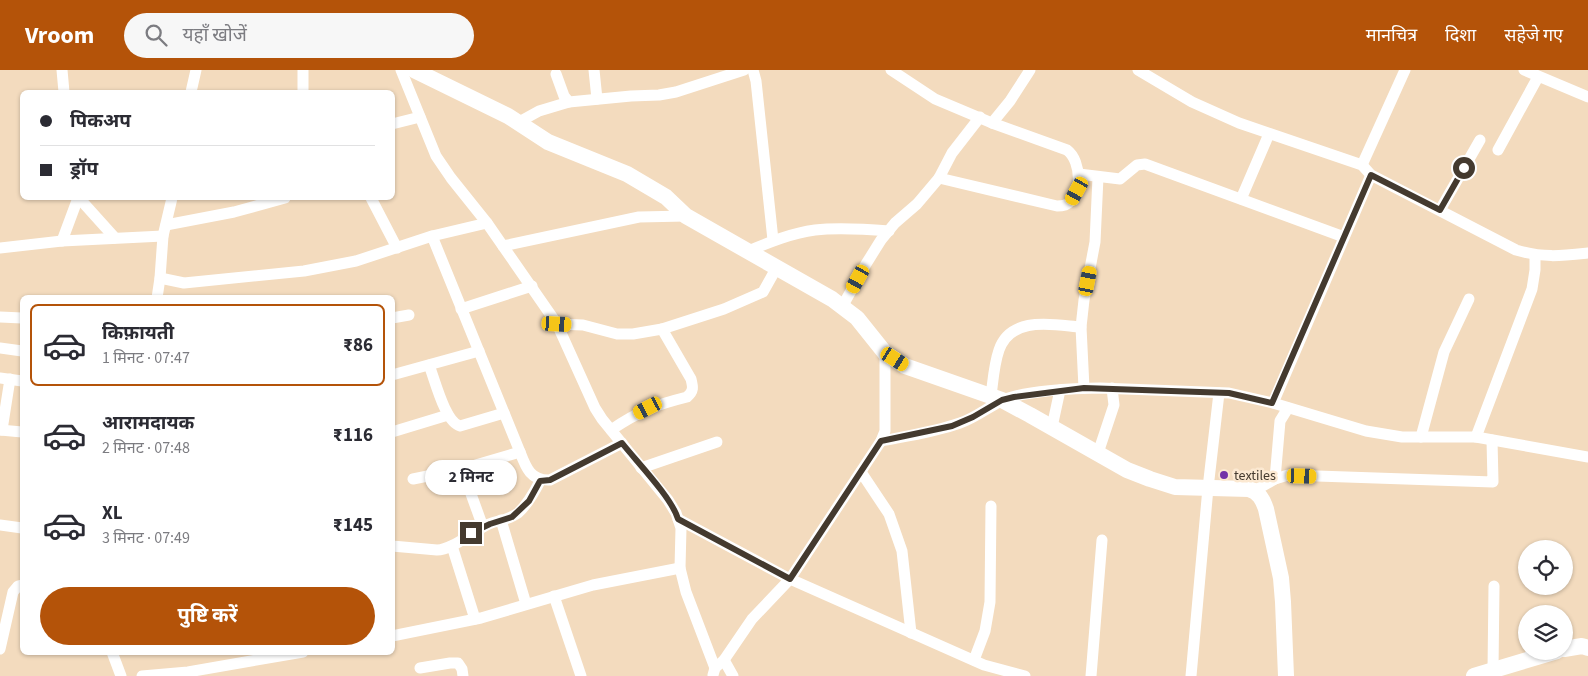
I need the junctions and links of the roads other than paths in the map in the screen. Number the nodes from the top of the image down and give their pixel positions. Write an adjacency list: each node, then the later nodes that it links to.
1 (62, 70): 16 (street)
2 (196, 70): 17 (street)
3 (303, 70): 18 (street)
4 (401, 70): 22 (street)
5 (414, 70): 24 (street)
6 (594, 70): 20 (street)
7 (744, 70): 20 (street)
8 (753, 70): 49 (street)
9 (890, 70): 23 (street)
10 (1030, 70): 26 (street)
11 (1138, 70): 27 (street)
12 (1406, 70): 30 (street)
13 (1524, 70): 15 (street)
14 (556, 74): 21 (street)
15 (1538, 77): 19 (street); 29 (street)
16 (64, 90)
17 (191, 90)
18 (303, 90)
19 (1588, 97)
20 (597, 99): 21 (street)
21 (569, 102): 24 (street)
22 (420, 117): 25 (street); 43 (street)
23 (980, 117): 26 (street); 34 (street)
24 (518, 122): 42 (street)
25 (395, 123)
26 (992, 123): 31 (street)
27 (1269, 134): 30 (street); 35 (street)
28 (1480, 140): 41 (street)
29 (1498, 150)
30 (1362, 165): 32 (street)
31 (1079, 174): 33 (street); 34 (street)
32 (1371, 175): 41 (street); 47 (street)
33 (1098, 177): 35 (street); 69 (street)
34 (939, 178): 45 (street)
35 (1241, 199): 47 (street)
36 (77, 200): 50 (street)
37 (80, 200): 48 (street)
38 (172, 200): 44 (street)
39 (278, 200): 44 (street)
40 (372, 200): 53 (street)
41 (1440, 210): 56 (street)
42 (686, 216): 51 (street); 54 (street)
43 (487, 223): 46 (street); 51 (street)
44 (164, 230): 48 (street); 58 (street)
45 (889, 231): 49 (street); 62 (street)
46 (432, 236): 53 (street); 63 (street)
47 (1344, 237): 84 (street)
48 (115, 238): 50 (street)
49 (773, 240): 54 (street)
50 (62, 241): 52 (street)
51 (503, 246): 59 (street)
52 (0, 248)
53 (397, 248): 58 (street)
54 (748, 251): 57 (street)
55 (1588, 253): 56 (street)
56 (1535, 255): 95 (street)
57 (777, 267): 62 (street); 70 (street)
58 (160, 278): 60 (street)
59 (532, 286): 63 (street); 68 (street)
60 (157, 295)
61 (1470, 299): 94 (street)
62 (842, 307): 74 (street)
63 (461, 309): 72 (street)
64 (409, 314): 66 (street)
65 (0, 317): 67 (street)
66 (395, 317)
67 (20, 318)
68 (557, 324): 70 (street); 91 (street)
69 (1081, 327): 79 (street); 83 (street)
70 (662, 329): 91 (street)
71 (0, 348): 73 (street)
72 (479, 351): 75 (street); 87 (street)
73 (20, 352)
74 (885, 352): 83 (street); 97 (street)
75 (429, 365): 76 (street); 88 (street)
76 (395, 374)
77 (5, 378): 78 (street); 85 (street)
78 (20, 381)
79 (1084, 388): 80 (street); 81 (street)
80 (1112, 388): 82 (street); 101 (street)
81 (1060, 390): 83 (street); 89 (street)
82 (1219, 393): 84 (street); 109 (street)
83 (996, 398): 89 (street); 97 (street)
84 (1272, 403): 86 (street)
85 (3, 407): 90 (street)
86 (1288, 408): 94 (street); 107 (street)
87 (504, 412): 88 (street); 100 (street)
88 (448, 415): 92 (street)
89 (1052, 427): 101 (street)
90 (1, 430): 93 (street)
91 (611, 430): 99 (street)
92 (395, 431)
93 (20, 432)
94 (1421, 437): 95 (street)
95 (1476, 437): 96 (street)
96 (1492, 440): 102 (street); 107 (street)
97 (881, 441): 105 (street)
98 (717, 442): 103 (street)
99 (622, 443): 103 (street); 108 (street)
100 (520, 452): 104 (street); 108 (street)
101 (1098, 453): 109 (street)
102 (1588, 458)
103 (642, 468): 112 (street)
104 (462, 469): 106 (street); 115 (street)
105 (861, 472): 121 (street); 127 (street)
106 (413, 479)
107 (1276, 479): 110 (street)
108 (540, 481): 113 (street)
109 (1208, 488): 110 (street); 149 (street)
110 (1254, 491): 150 (street)
111 (991, 506): 137 (street)
112 (678, 519): 120 (street); 121 (street)
113 (501, 520): 115 (street); 125 (street)
114 (0, 525): 116 (street)
115 (483, 527): 119 (street)
116 (20, 528)
117 (1102, 540): 148 (street)
118 (395, 546): 119 (street)
119 (452, 546): 126 (street)
120 (680, 568): 124 (street); 141 (street)
121 (790, 579): 127 (street); 136 (street)
122 (20, 586): 129 (street)
123 (1494, 586): 140 (street)
124 (554, 596): 125 (street); 145 (street)
125 (526, 604): 126 (street)
126 (475, 619): 128 (street)
127 (911, 633): 137 (street)
128 (395, 635)
129 (1, 636): 132 (street)
130 (1573, 647): 131 (street)
131 (1588, 647)
132 (0, 649)
133 (113, 655): 142 (street)
134 (269, 655): 135 (street)
135 (246, 657): 143 (street)
136 (724, 660): 141 (street); 146 (street)
137 (974, 660): 147 (street)
138 (1527, 660): 140 (street)
139 (420, 668): 144 (street)
140 (1493, 670): 151 (street)
141 (714, 672)
142 (121, 676)
143 (142, 676)
144 (463, 676)
145 (581, 676)
146 (732, 676)
147 (1025, 676)
148 (1091, 676)
149 (1191, 676)
150 (1286, 676)
151 (1474, 676)

